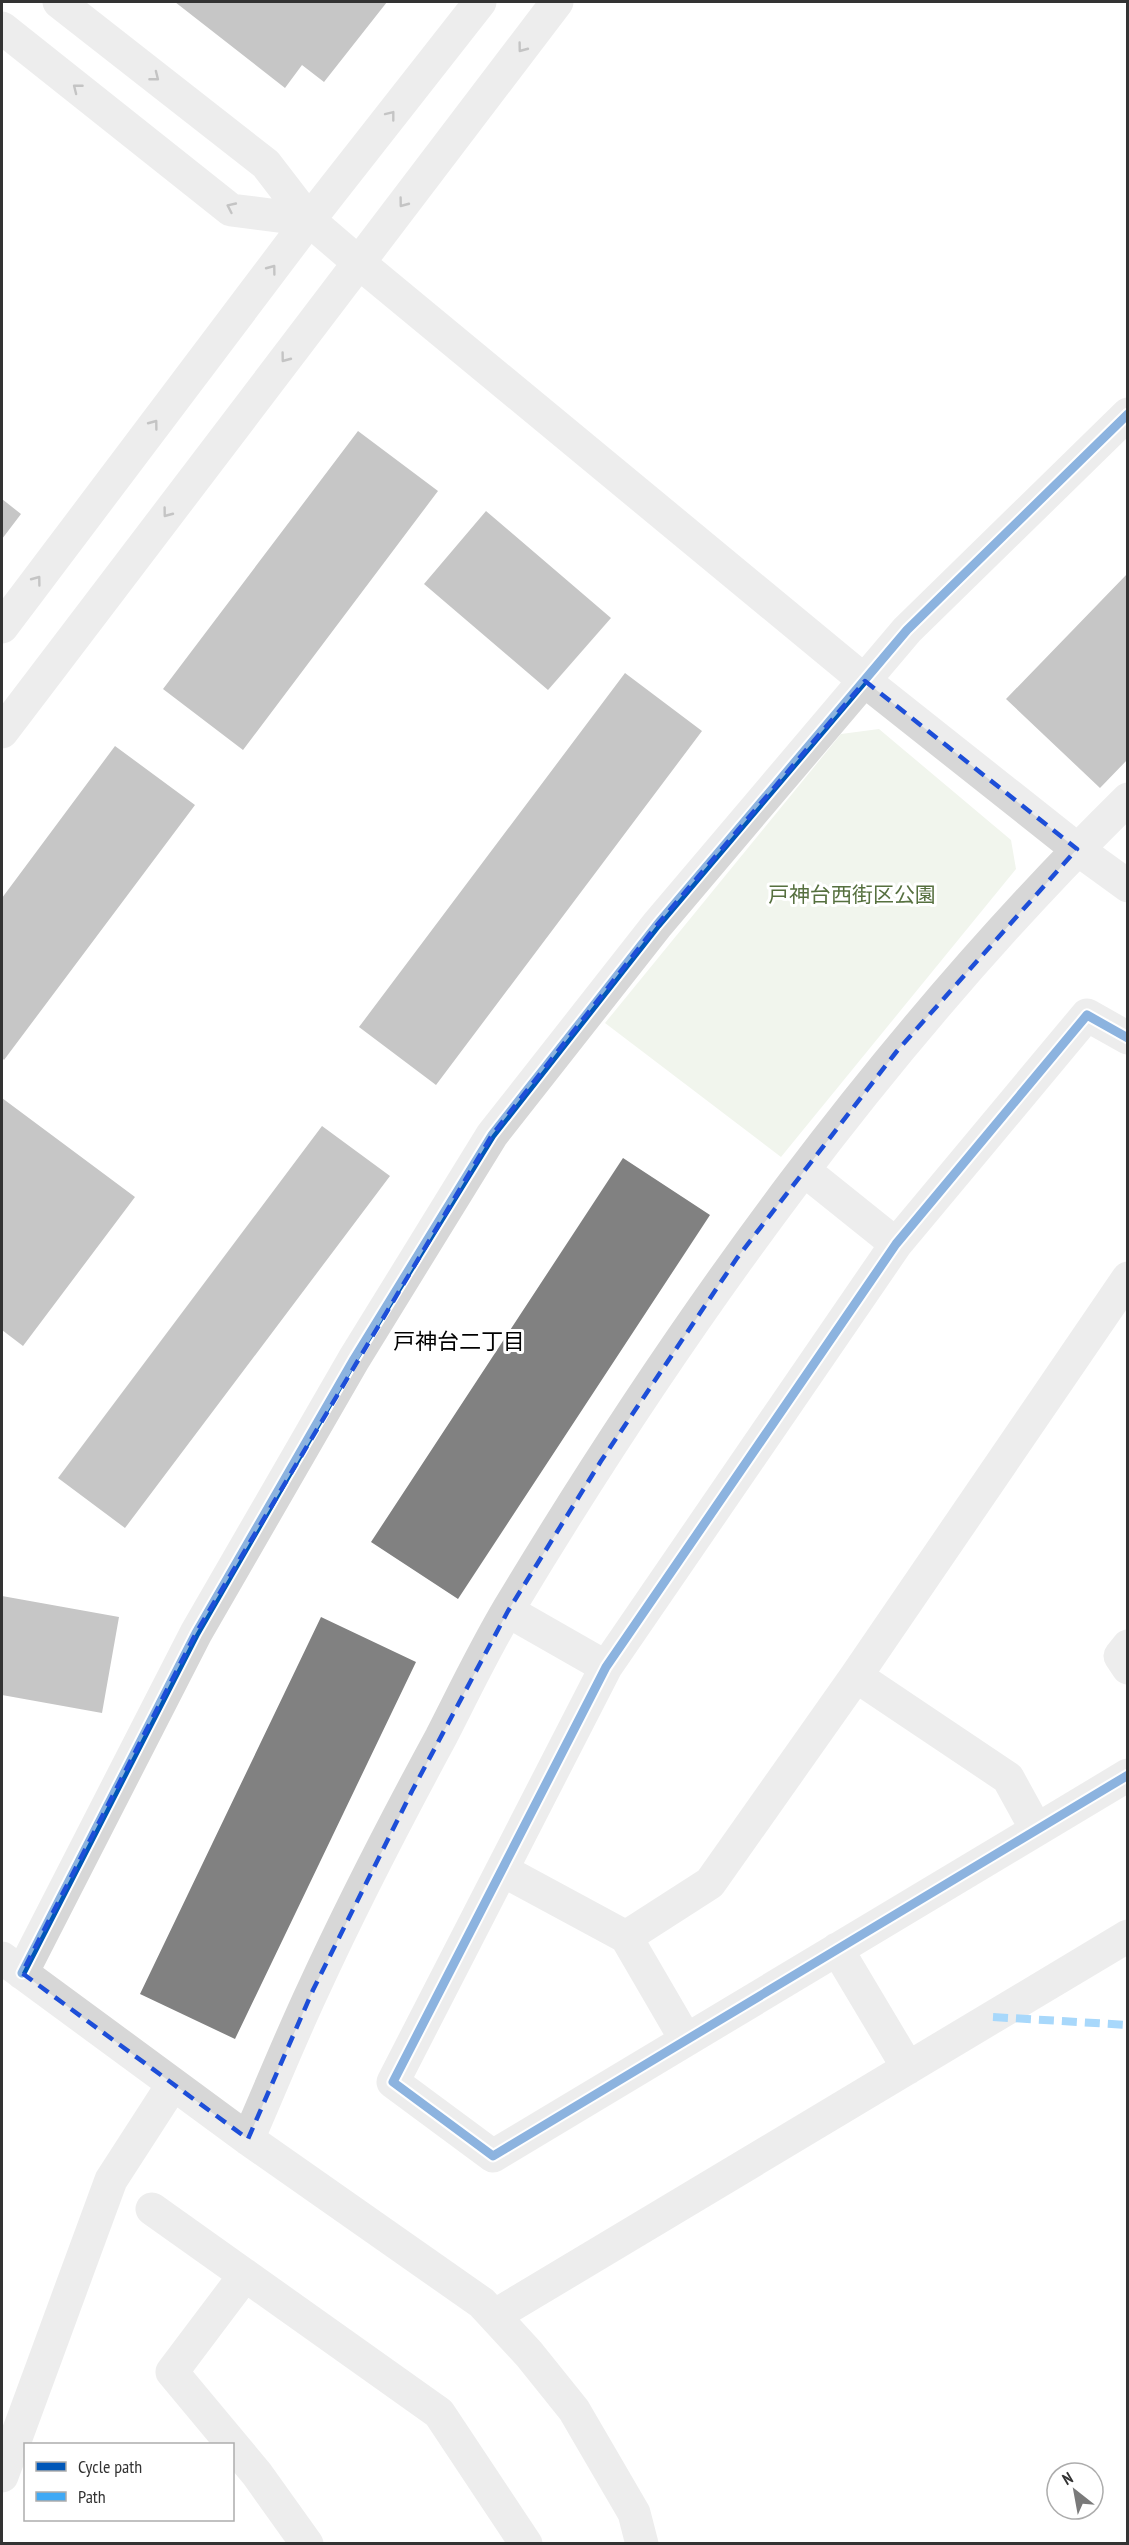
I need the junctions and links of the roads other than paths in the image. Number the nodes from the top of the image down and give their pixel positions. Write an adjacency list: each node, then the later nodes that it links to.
1 (59, 2): 5 (street, one-way to 5)
2 (480, 2): 5 (street, one-way to 2)
3 (557, 2): 6 (street, one-way to 6)
4 (2, 28): 5 (street, one-way to 4)
5 (309, 220): 6 (street); 8 (street, one-way to 5)
6 (358, 262): 9 (street); 10 (street, one-way to 10)
7 (1128, 414): 9 (street)
8 (2, 627)
9 (865, 681): 12 (street); 29 (street)
10 (2, 732)
11 (1128, 799): 12 (street)
12 (1077, 849): 13 (street); 15 (street)
13 (1128, 886)
14 (1128, 1038): 16 (street)
15 (805, 1171): 16 (street); 18 (street)
16 (896, 1244): 20 (street)
17 (1128, 1278): 22 (street)
18 (508, 1611): 20 (street); 33 (street)
19 (1128, 1646): 21 (street)
20 (606, 1667): 25 (street)
21 (1128, 1668)
22 (856, 1676): 24 (street); 27 (street)
23 (1128, 1774): 24 (street)
24 (1036, 1829): 28 (street)
25 (502, 1870): 27 (street); 30 (street)
26 (1128, 1936): 31 (street)
27 (626, 1937): 30 (street)
28 (837, 1949): 30 (street); 31 (street)
29 (12, 1966): 32 (street)
30 (686, 2040)
31 (908, 2068): 36 (street)
32 (173, 2084): 33 (street); 39 (street)
33 (248, 2139): 36 (street)
34 (152, 2209): 35 (street)
35 (245, 2275): 37 (street); 41 (street)
36 (494, 2316): 42 (street)
37 (231, 2443)
38 (234, 2446): 40 (street)
39 (2, 2476)
40 (307, 2544)
41 (526, 2544)
42 (642, 2544)

